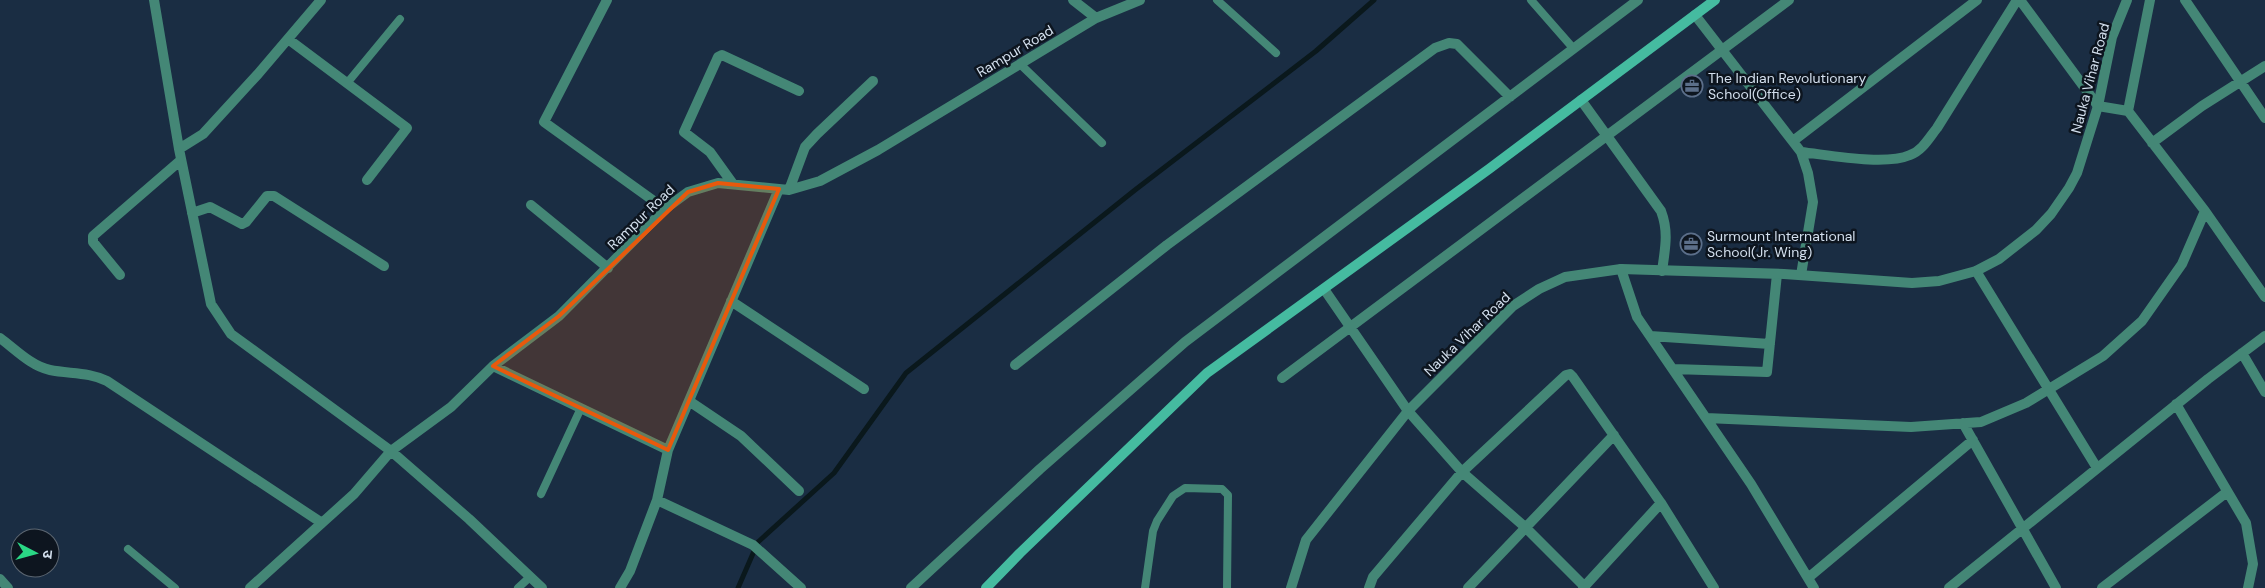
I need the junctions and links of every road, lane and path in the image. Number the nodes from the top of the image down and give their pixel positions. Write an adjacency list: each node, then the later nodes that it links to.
1 (154, 0): 38 (street)
2 (321, 0): 19 (street)
3 (608, 0): 45 (street)
4 (1073, 0): 17 (street)
5 (1140, 0): 17 (street, Rampur Road)
6 (1217, 0): 22 (lane)
7 (1531, 0): 20 (lane)
8 (1638, 0): 20 (street)
9 (1715, 0): 16 (main road)
10 (1789, 0): 21 (street)
11 (1977, 0): 35 (street)
12 (2018, 0): 31 (street); 39 (street)
13 (2127, 0): 31 (street, Nauka Vihar Road)
14 (2150, 0): 32 (street)
15 (2185, 0): 27 (street)
16 (1695, 14): 21 (street); 30 (main road)
17 (1096, 18): 23 (street, Rampur Road)
18 (400, 19): 26 (lane)
19 (288, 39): 26 (street); 38 (street)
20 (1573, 48): 29 (street)
21 (1721, 51): 34 (street); 35 (street)
22 (1276, 53)
23 (1020, 64): 36 (lane); 43 (street, Rampur Road)
24 (2265, 66): 27 (street)
25 (873, 81): 43 (street)
26 (348, 82): 41 (street)
27 (2240, 82): 33 (street); 37 (street)
28 (799, 91): 42 (street)
29 (1510, 97): 65 (street); 104 (street)
30 (1582, 100): 34 (street); 56 (main road)
31 (2098, 106): 32 (street); 52 (street, Nauka Vihar Road)
32 (2128, 112): 37 (street)
33 (2265, 118)
34 (1607, 136): 51 (street); 59 (street)
35 (1793, 141): 39 (street)
36 (1102, 143)
37 (2152, 143): 46 (street)
38 (179, 149): 40 (street)
39 (1801, 152): 55 (street)
40 (181, 160): 47 (street); 54 (street)
41 (367, 180)
42 (733, 184): 43 (street, Rampur Road); 45 (street, Rampur Road)
43 (784, 190): 58 (street)
44 (531, 205): 49 (street)
45 (666, 209): 49 (street, Rampur Road)
46 (2205, 211): 57 (street); 70 (street)
47 (192, 213): 48 (street); 81 (street)
48 (384, 266)
49 (608, 268): 66 (street, Rampur Road)
50 (1621, 269): 51 (street, Nauka Vihar Road); 60 (street); 75 (street, Nauka Vihar Road)
51 (1662, 271): 53 (street, Nauka Vihar Road)
52 (1976, 271): 55 (street, Nauka Vihar Road); 70 (street)
53 (1777, 274): 55 (street, Nauka Vihar Road); 63 (street)
54 (120, 275)
55 (1801, 276)
56 (1324, 288): 59 (street); 105 (main road)
57 (2265, 297)
58 (731, 301): 69 (street); 72 (street)
59 (1350, 327): 68 (street); 75 (street)
60 (1650, 336): 63 (street); 67 (street)
61 (2265, 336): 64 (street)
62 (0, 338): 89 (street)
63 (1770, 344): 67 (street)
64 (2242, 353): 71 (street); 73 (street)
65 (1015, 365)
66 (493, 366): 74 (street); 81 (street, Rampur Road)
67 (1673, 369): 76 (street)
68 (1282, 378)
69 (864, 389)
70 (2048, 389): 77 (street); 82 (street)
71 (2265, 392)
72 (689, 401): 80 (street); 84 (street)
73 (2176, 404): 82 (street); 85 (street)
74 (581, 408): 80 (street); 86 (lane)
75 (1408, 411): 83 (street); 108 (street, Nauka Vihar Road)
76 (1706, 418): 77 (street); 94 (street)
77 (1963, 423): 79 (street)
78 (1614, 435): 83 (street); 88 (street); 90 (street)
79 (1972, 440): 91 (street); 94 (street)
80 (668, 450): 87 (street)
81 (391, 451): 89 (street, Rampur Road); 93 (street)
82 (2097, 468): 91 (street)
83 (1462, 472): 90 (street); 109 (street)
84 (799, 491)
85 (2227, 492): 115 (street); 116 (street)
86 (541, 494)
87 (658, 500): 102 (street); 103 (street)
88 (1661, 503): 96 (street); 111 (street)
89 (322, 523): 99 (street, Rampur Road)
90 (1525, 527): 96 (street); 110 (street)
91 (2022, 528): 113 (street); 114 (street)
92 (128, 549): 98 (lane)
93 (530, 577): 100 (lane); 101 (street)
94 (1808, 578): 112 (street)
95 (0, 580): 97 (street)
96 (1584, 587)
97 (8, 588)
98 (175, 588)
99 (250, 588)
100 (518, 588)
101 (542, 588)
102 (620, 588)
103 (802, 588)
104 (912, 588)
105 (986, 588)
106 (1145, 588): 107 (lane)
107 (1227, 588)
108 (1291, 588)
109 (1369, 588)
110 (1468, 588)
111 (1714, 588)
112 (1814, 588)
113 (1949, 588)
114 (2056, 588)
115 (2102, 588)
116 (2248, 588)

